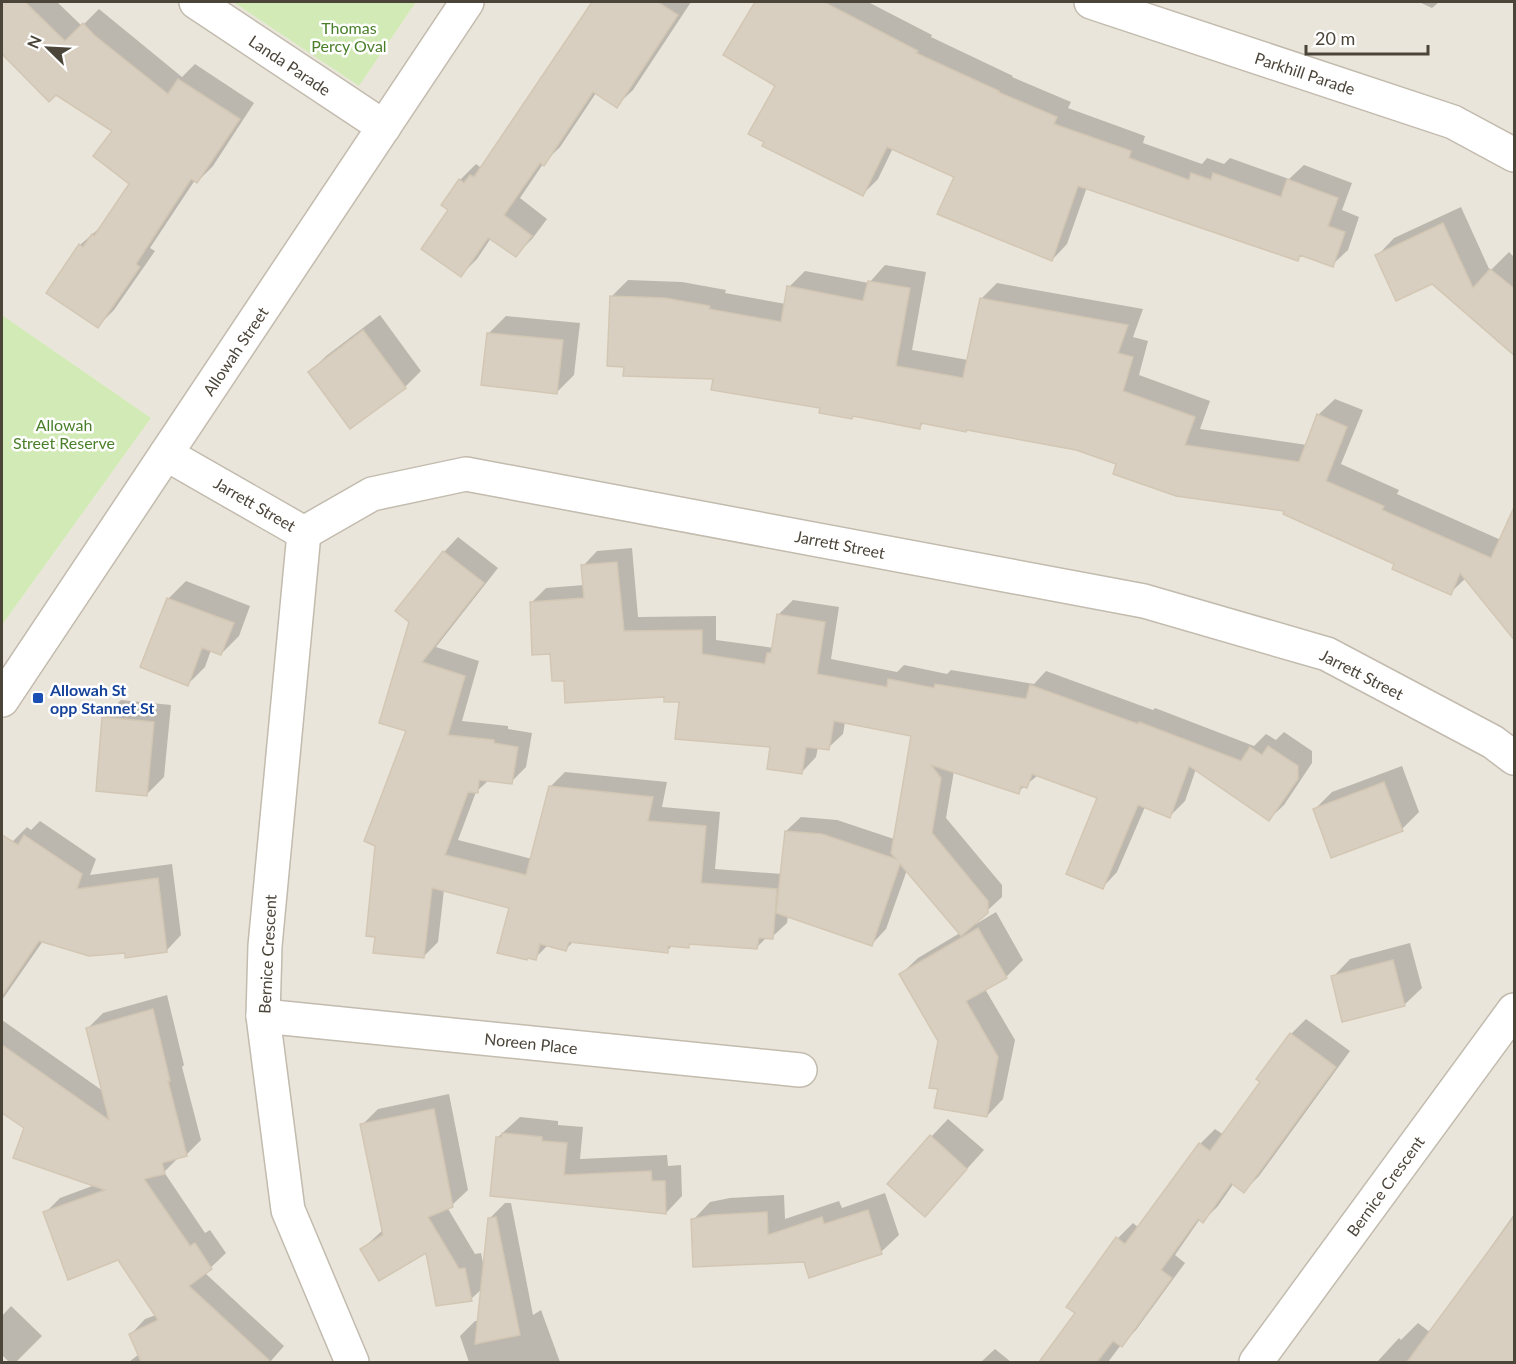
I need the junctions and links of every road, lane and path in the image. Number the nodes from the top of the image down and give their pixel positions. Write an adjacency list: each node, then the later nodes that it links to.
1 (196, 2): 4 (street, Landa Parade)
2 (467, 2): 4 (street, Allowah Street)
3 (1091, 2): 5 (street, Parkhill Parade)
4 (384, 128): 6 (street, Allowah Street)
5 (1515, 155)
6 (166, 454): 7 (street, Jarrett Street); 8 (street, Allowah Street)
7 (304, 533): 9 (street, Jarrett Street); 11 (street, Bernice Crescent)
8 (2, 700)
9 (1515, 758)
10 (1515, 1010): 14 (street, Bernice Crescent)
11 (263, 1016): 12 (street, Noreen Place); 13 (street, Bernice Crescent)
12 (800, 1070)
13 (352, 1362)
14 (1256, 1362)

